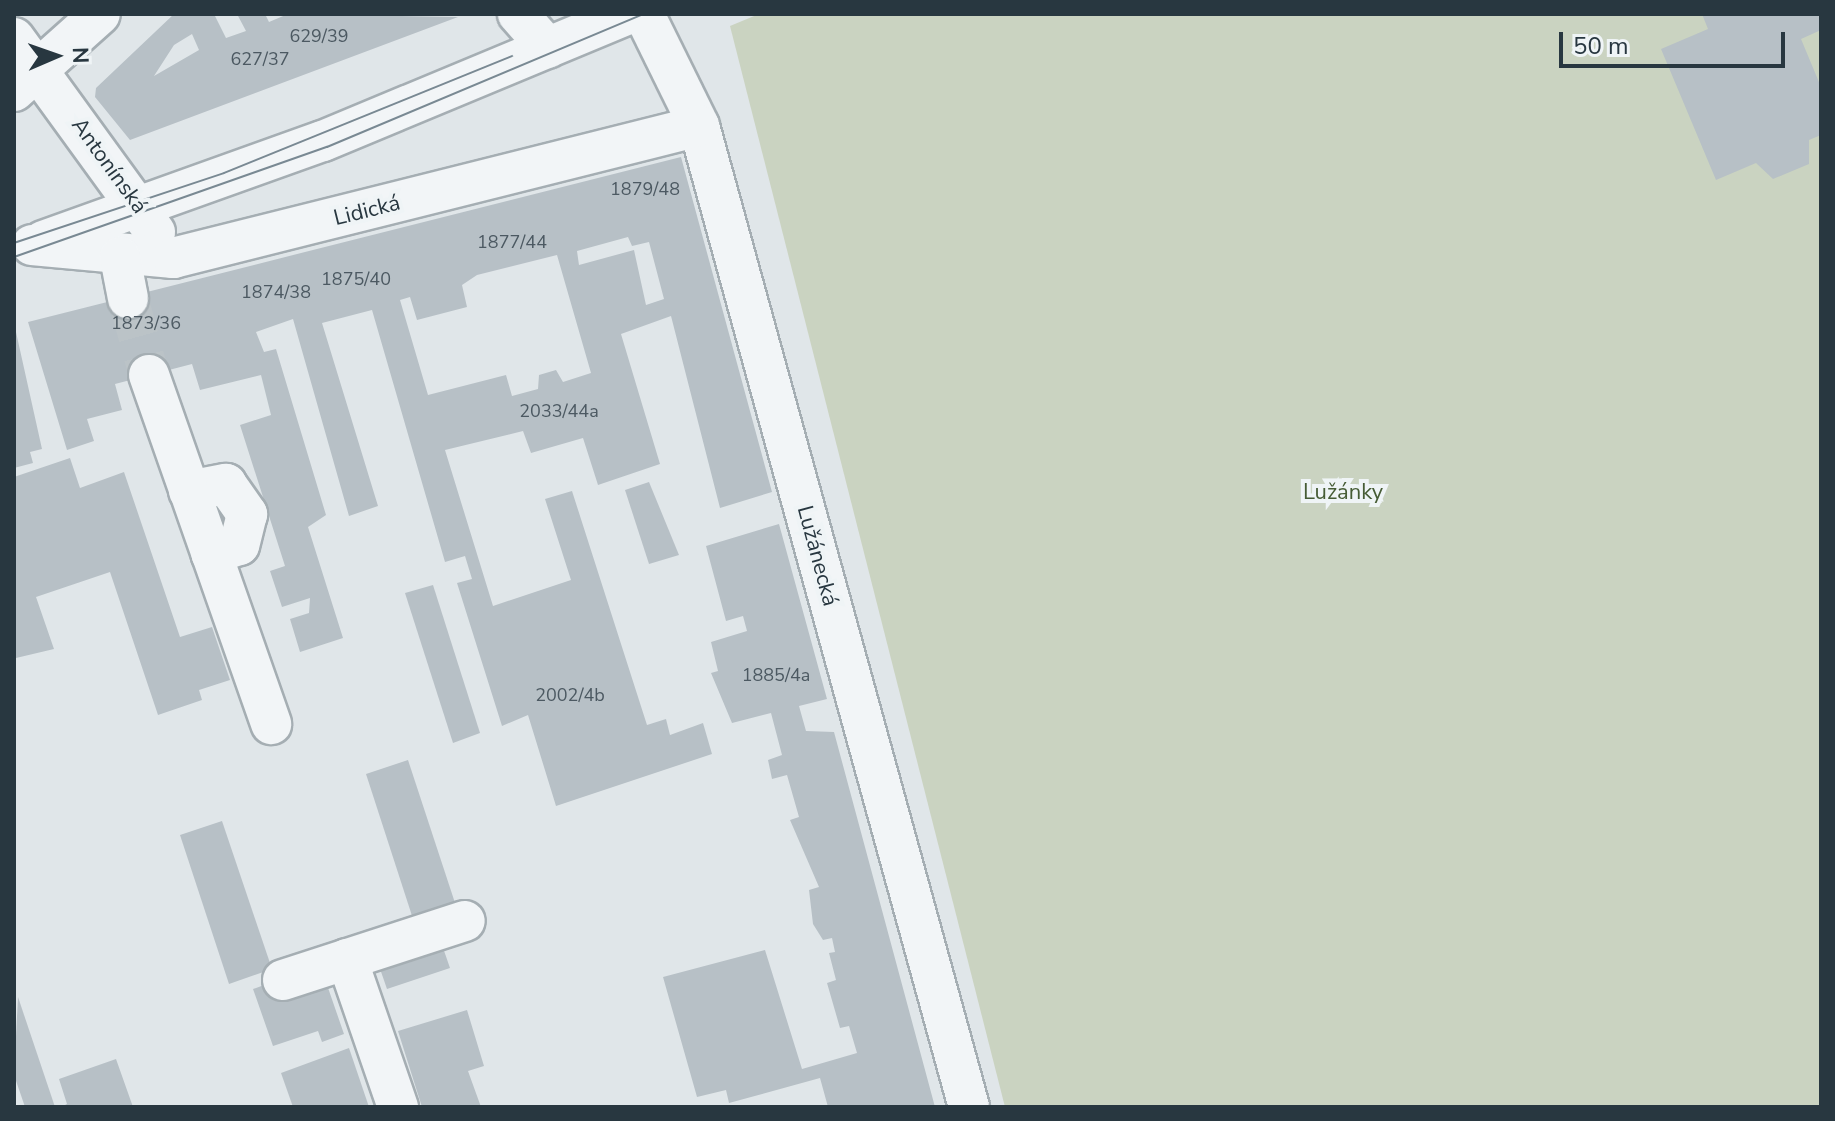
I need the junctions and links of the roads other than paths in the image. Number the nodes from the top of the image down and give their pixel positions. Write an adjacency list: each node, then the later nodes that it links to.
1 (100, 14): 7 (street)
2 (518, 14): 6 (street)
3 (628, 14): 6 (street, Lidická)
4 (644, 14): 8 (street, Lužánecká)
5 (14, 38): 7 (street, Antonínská)
6 (548, 48): 9 (street, Lidická)
7 (27, 81): 9 (street, Antonínská)
8 (699, 126): 12 (street, Lidická); 20 (street, Lužánecká)
9 (141, 210): 10 (street, Lidická); 12 (street, Antonínská)
10 (23, 247): 11 (street, Lidická)
11 (120, 257): 12 (street, Lidická); 13 (street)
12 (173, 258)
13 (128, 298)
14 (149, 375): 15 (street)
15 (271, 724)
16 (465, 921): 17 (street)
17 (347, 959): 18 (street); 19 (street)
18 (283, 980)
19 (398, 1107)
20 (969, 1107)

